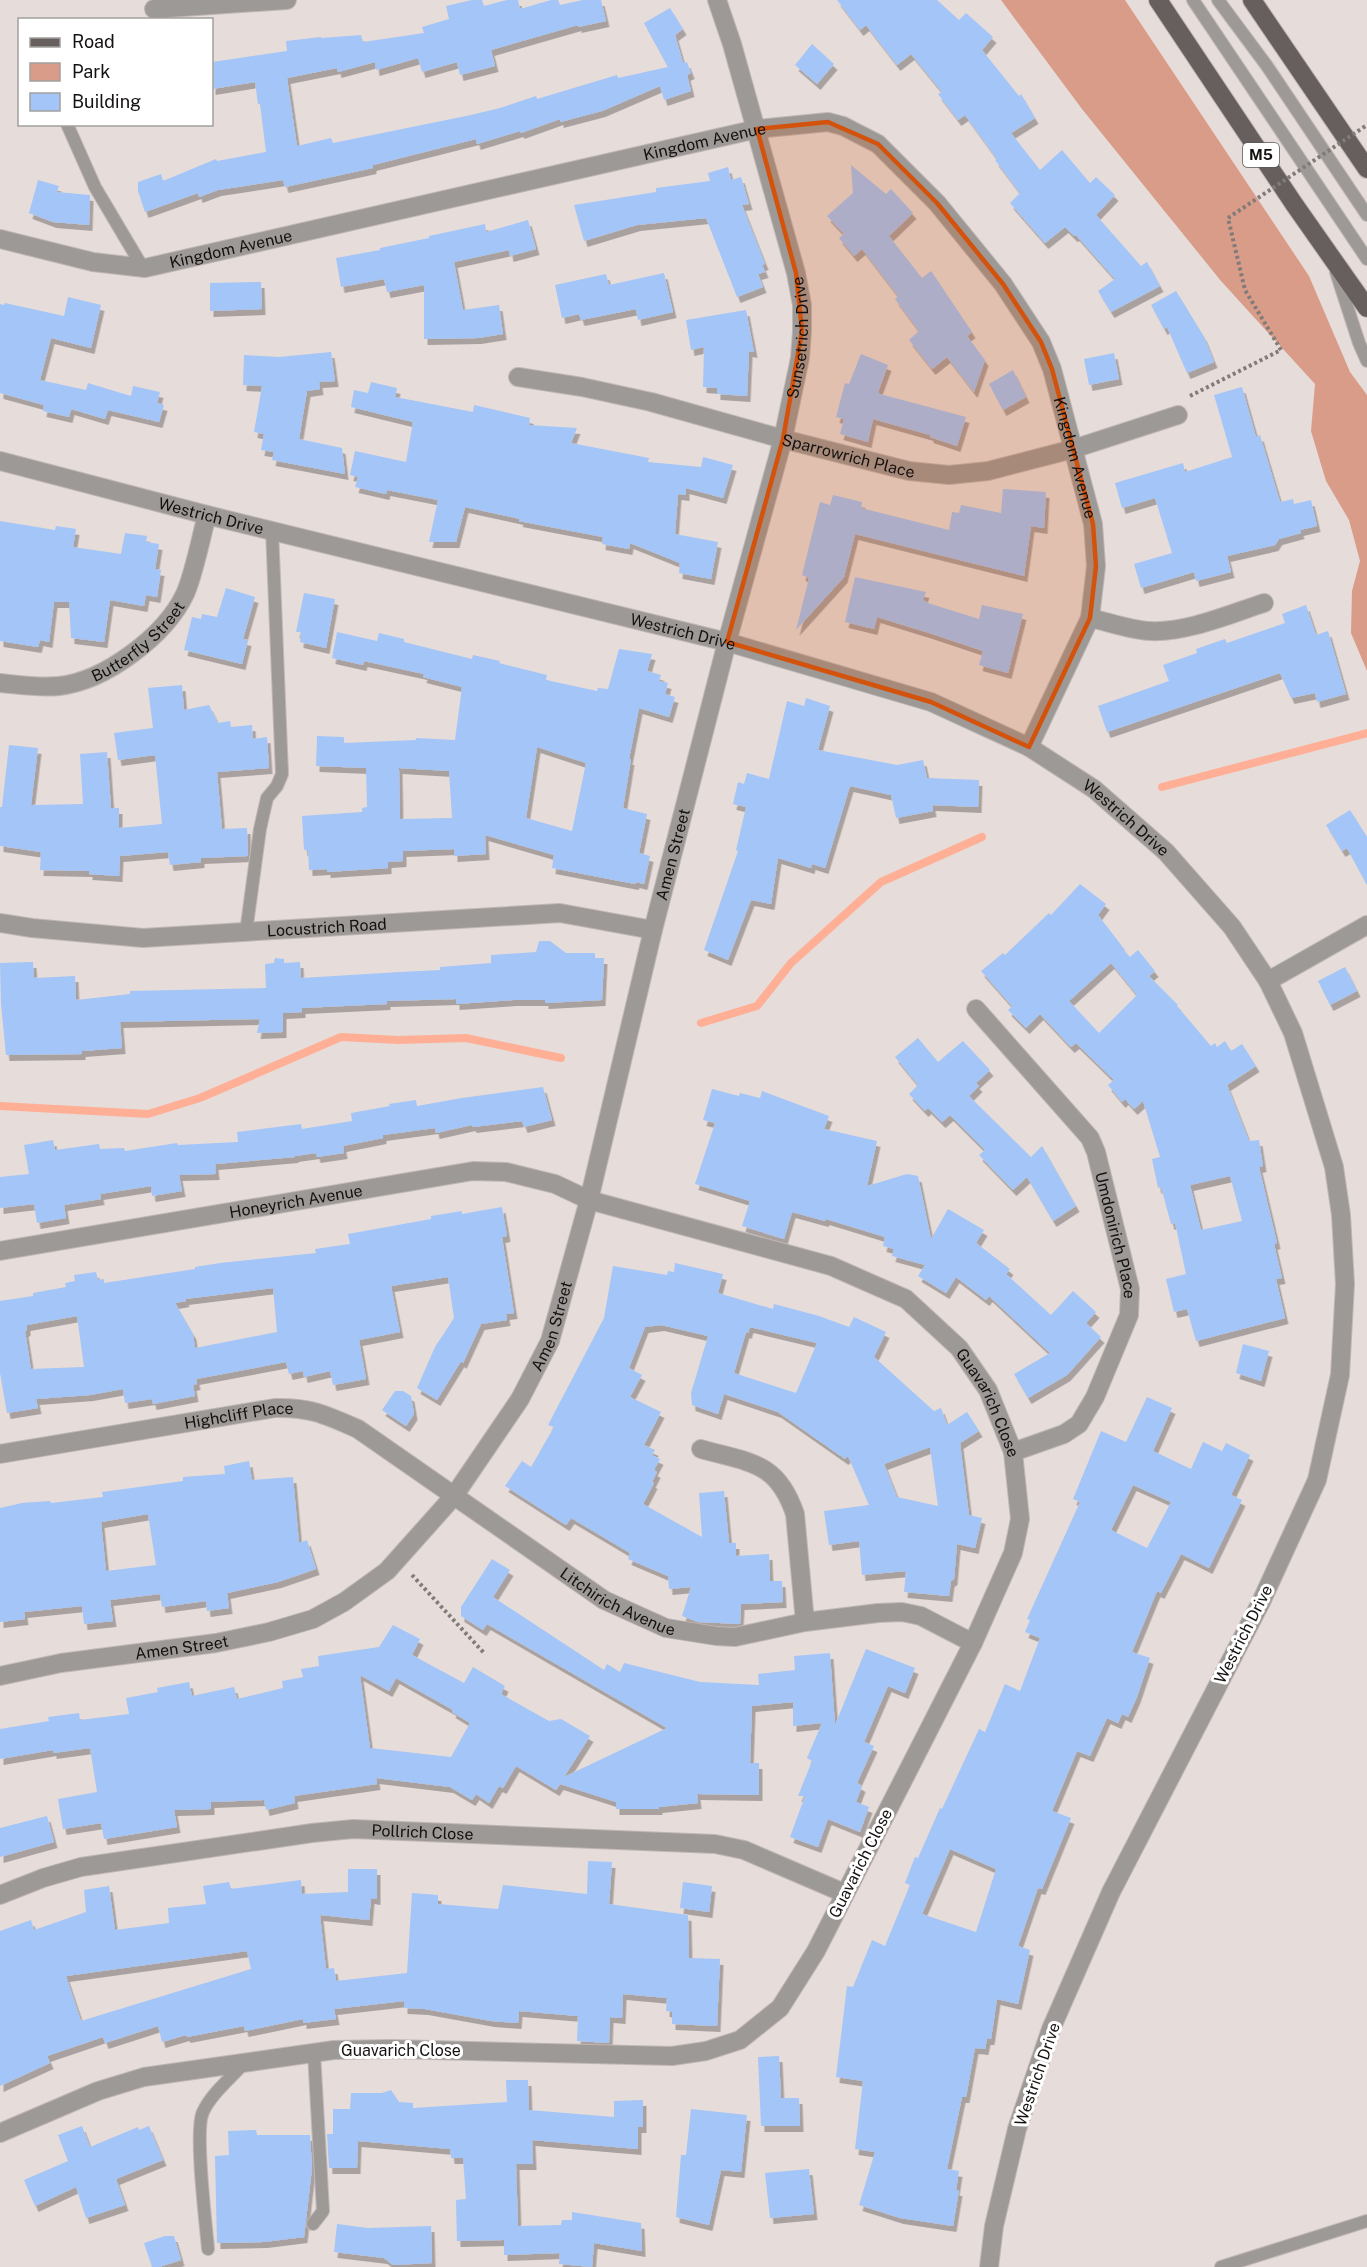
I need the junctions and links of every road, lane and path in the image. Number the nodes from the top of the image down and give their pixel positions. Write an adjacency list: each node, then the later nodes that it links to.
1 (287, 0): 7 (street)
2 (717, 0): 10 (street, Sunsetrich Drive)
3 (1158, 0): 14 (main road, M5)
4 (1192, 0): 15 (lane)
5 (1218, 0): 12 (lane)
6 (1252, 0): 11 (main road)
7 (154, 9)
8 (1367, 125): 20 (path, bridge)
9 (68, 126): 16 (lane)
10 (757, 129): 16 (street, Kingdom Avenue); 21 (street, Sunsetrich Drive); 22 (street, Kingdom Avenue)
11 (1367, 169)
12 (1367, 215)
13 (0, 239): 16 (street, Kingdom Avenue)
14 (1332, 259): 17 (main road, M5); 18 (lane)
15 (1367, 259)
16 (143, 268)
17 (1367, 308)
18 (1367, 361)
19 (518, 378): 21 (street, Sparrowrich Place)
20 (1178, 415): 22 (street, Sparrowrich Place)
21 (783, 439): 22 (street, Sparrowrich Place); 28 (street, Sunsetrich Drive)
22 (1073, 450): 27 (street, Kingdom Avenue)
23 (0, 461): 24 (street, Westrich Drive)
24 (207, 515): 25 (street, Westrich Drive); 29 (street, Butterfly Street)
25 (272, 529): 28 (street, Westrich Drive); 34 (lane)
26 (1264, 603): 27 (street)
27 (1090, 618): 30 (street, Kingdom Avenue)
28 (727, 642): 30 (street, Westrich Drive); 33 (street, Amen Street)
29 (0, 683)
30 (1029, 747): 35 (street, Westrich Drive)
31 (0, 923): 34 (street, Locustrich Road)
32 (1367, 925): 35 (street)
33 (653, 930): 34 (street, Locustrich Road); 37 (street, Amen Street)
34 (246, 932)
35 (1268, 981): 56 (street, Westrich Drive)
36 (976, 1010): 40 (street, Umdonirich Place)
37 (589, 1200): 38 (street, Honeyrich Avenue); 40 (street, Guavarich Close); 42 (street, Amen Street)
38 (0, 1251)
39 (701, 1449): 44 (street)
40 (1013, 1452): 45 (street, Guavarich Close)
41 (0, 1454): 42 (street, Highcliff Place)
42 (454, 1496): 43 (street, Amen Street); 44 (street, Litchirich Avenue)
43 (397, 1559): 46 (path); 47 (street, Amen Street)
44 (805, 1622): 45 (street, Litchirich Avenue)
45 (973, 1643): 48 (street, Guavarich Close)
46 (484, 1653)
47 (0, 1676)
48 (844, 1893): 49 (street, Pollrich Close); 50 (street, Guavarich Close)
49 (0, 1895)
50 (314, 2052): 51 (street, Guavarich Close); 54 (lane)
51 (244, 2063): 52 (street, Guavarich Close); 55 (lane)
52 (0, 2133)
53 (1367, 2221): 57 (lane)
54 (313, 2224)
55 (208, 2249)
56 (989, 2267)
57 (1221, 2267)

